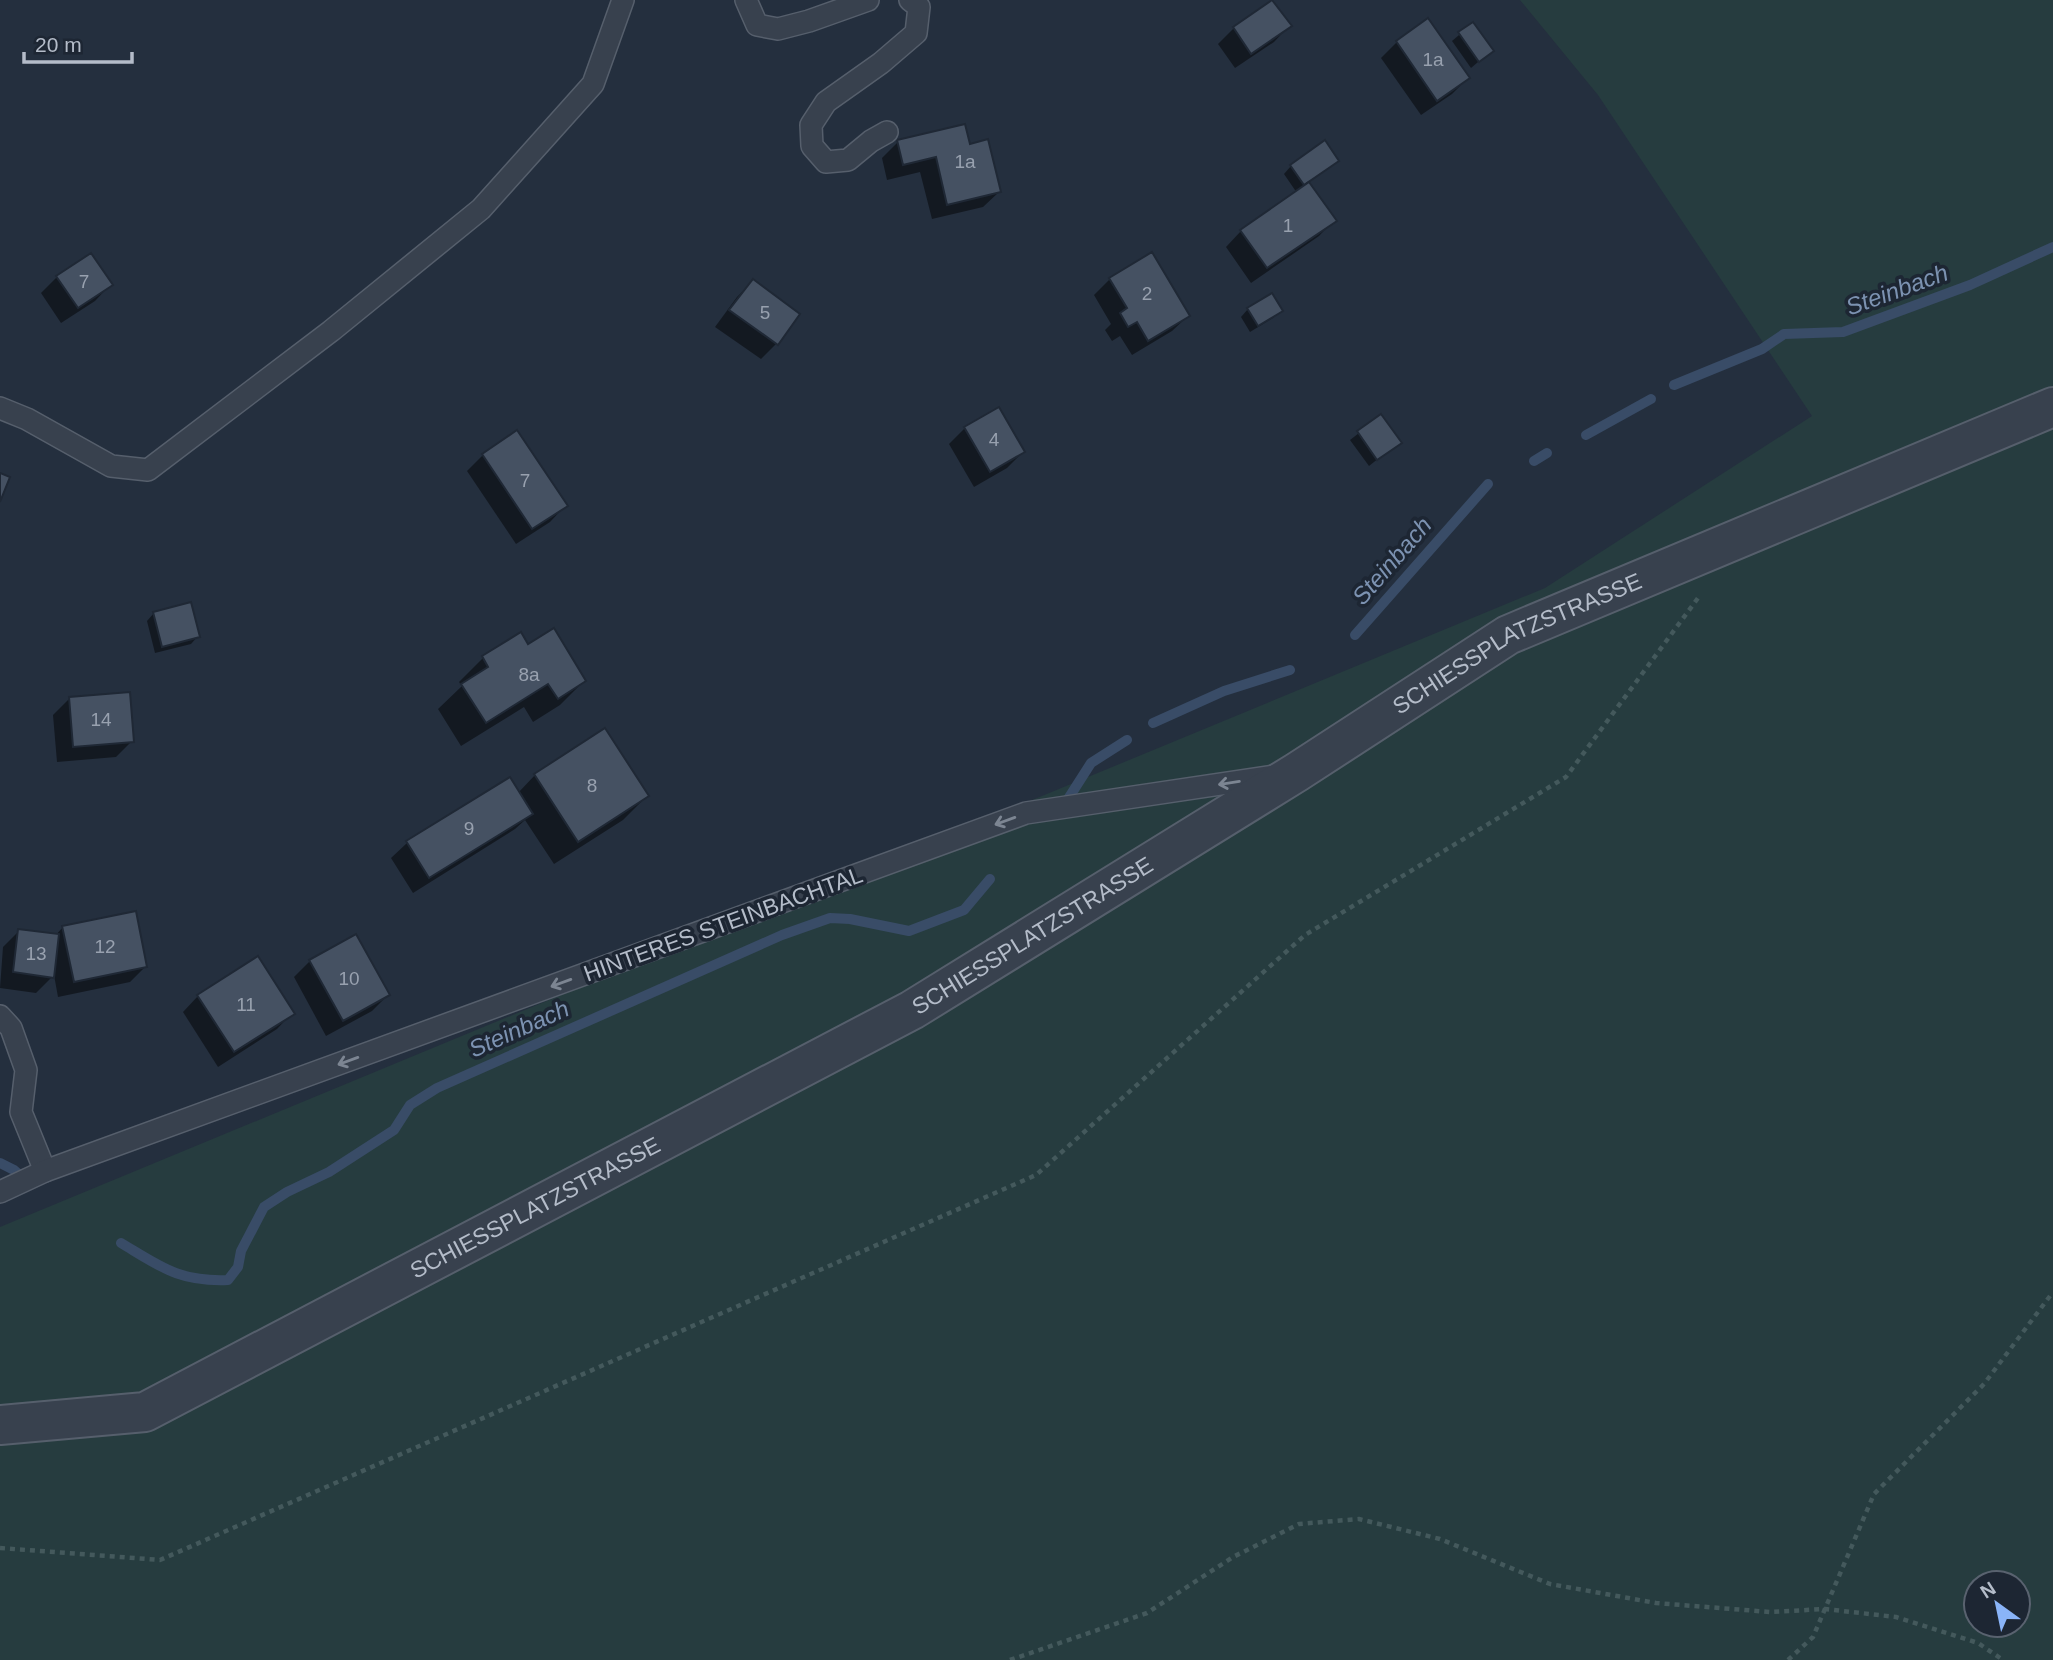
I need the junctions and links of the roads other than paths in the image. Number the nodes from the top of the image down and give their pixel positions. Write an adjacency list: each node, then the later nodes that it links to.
1 (622, 0): 7 (lane)
2 (746, 0): 3 (lane)
3 (868, 0)
4 (910, 0): 5 (lane)
5 (887, 132)
6 (2053, 407): 8 (street, SCHIESSPLATZSTRASSE)
7 (0, 408)
8 (1297, 772): 10 (lane, HINTERES STEINBACHTAL, one-way to 10); 12 (street, SCHIESSPLATZSTRASSE)
9 (0, 1016): 10 (lane)
10 (45, 1171): 11 (lane, HINTERES STEINBACHTAL)
11 (0, 1192)
12 (0, 1425)

